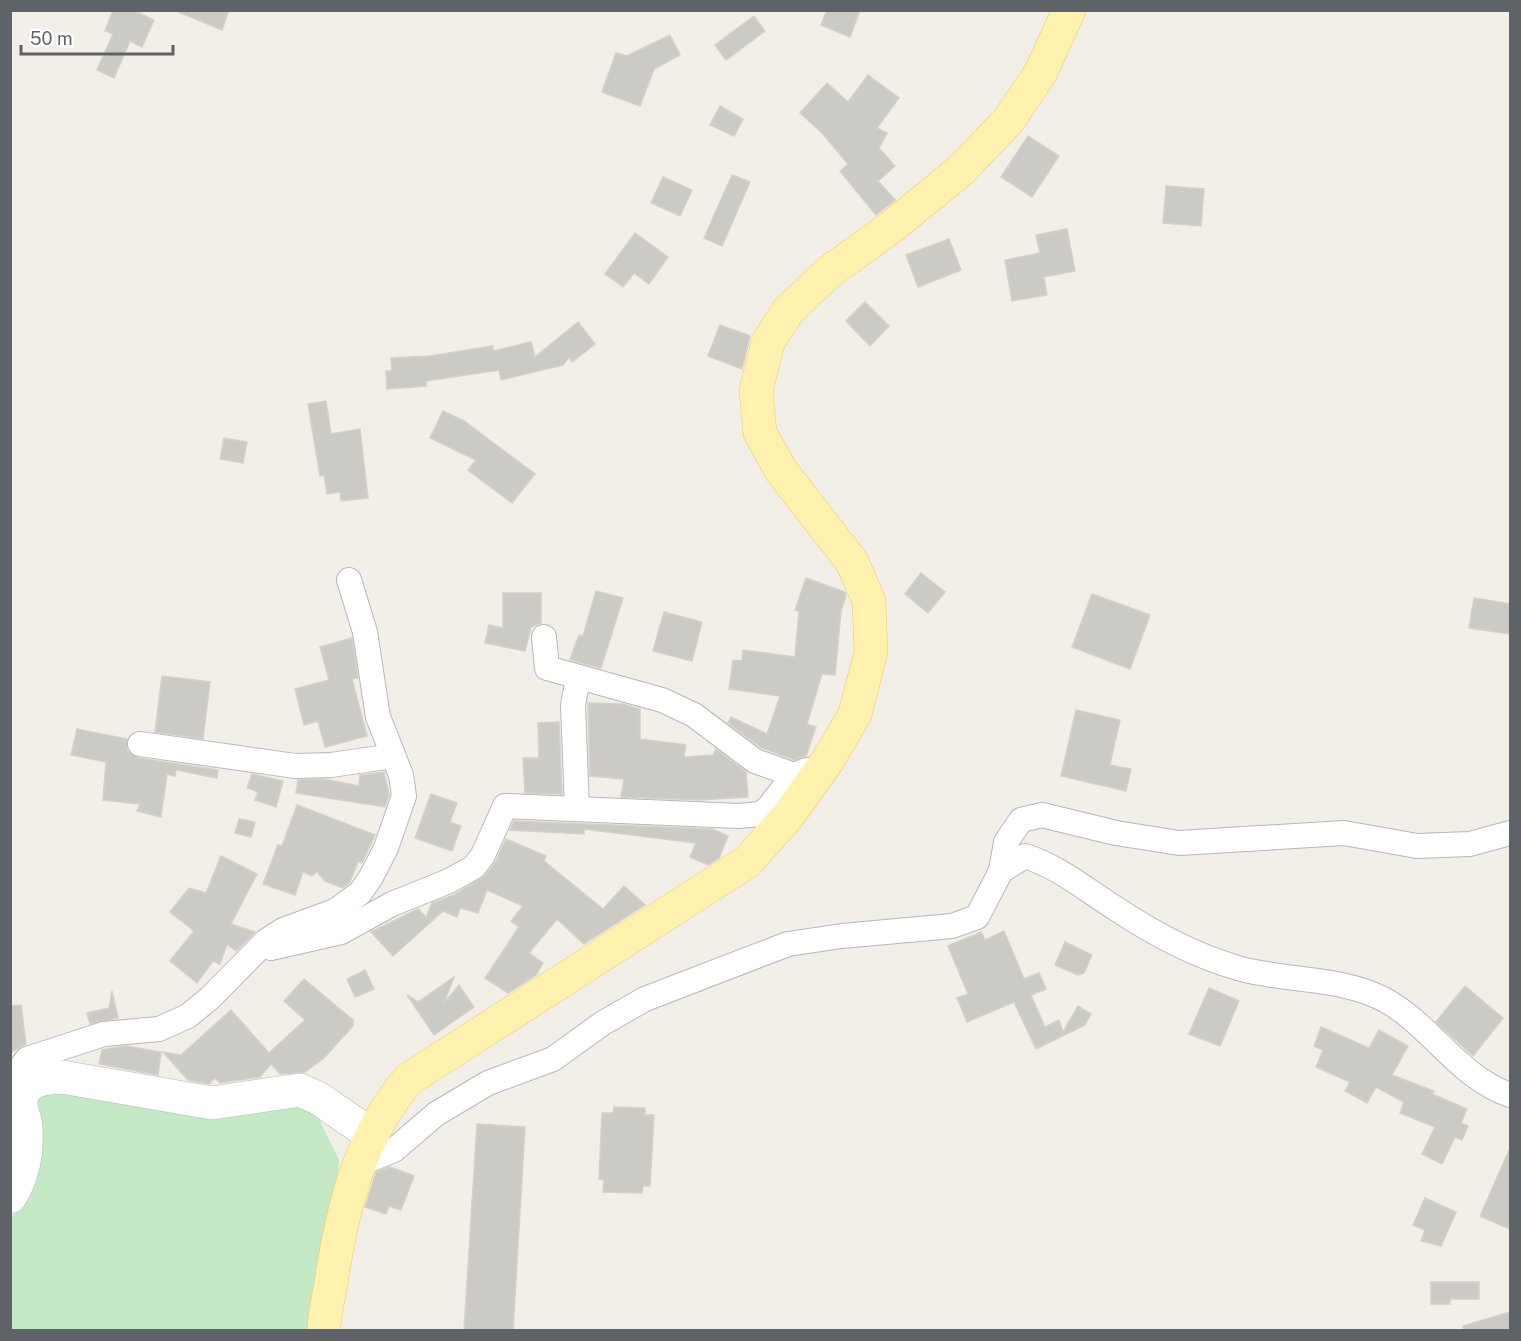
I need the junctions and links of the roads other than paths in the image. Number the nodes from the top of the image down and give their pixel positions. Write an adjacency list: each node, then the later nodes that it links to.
1 (1069, 10): 7 (main road)
2 (349, 580): 6 (street)
3 (544, 637): 4 (street)
4 (578, 678): 8 (street); 9 (street)
5 (140, 744): 6 (street)
6 (393, 756): 12 (street)
7 (828, 760): 8 (street); 15 (main road)
8 (795, 775): 9 (street)
9 (577, 808): 12 (street)
10 (1510, 834): 11 (street)
11 (1000, 871): 13 (street); 15 (street)
12 (254, 952): 14 (street)
13 (1510, 1095)
14 (21, 1101): 15 (street); 16 (street)
15 (365, 1149): 17 (main road)
16 (10, 1197)
17 (324, 1330)

